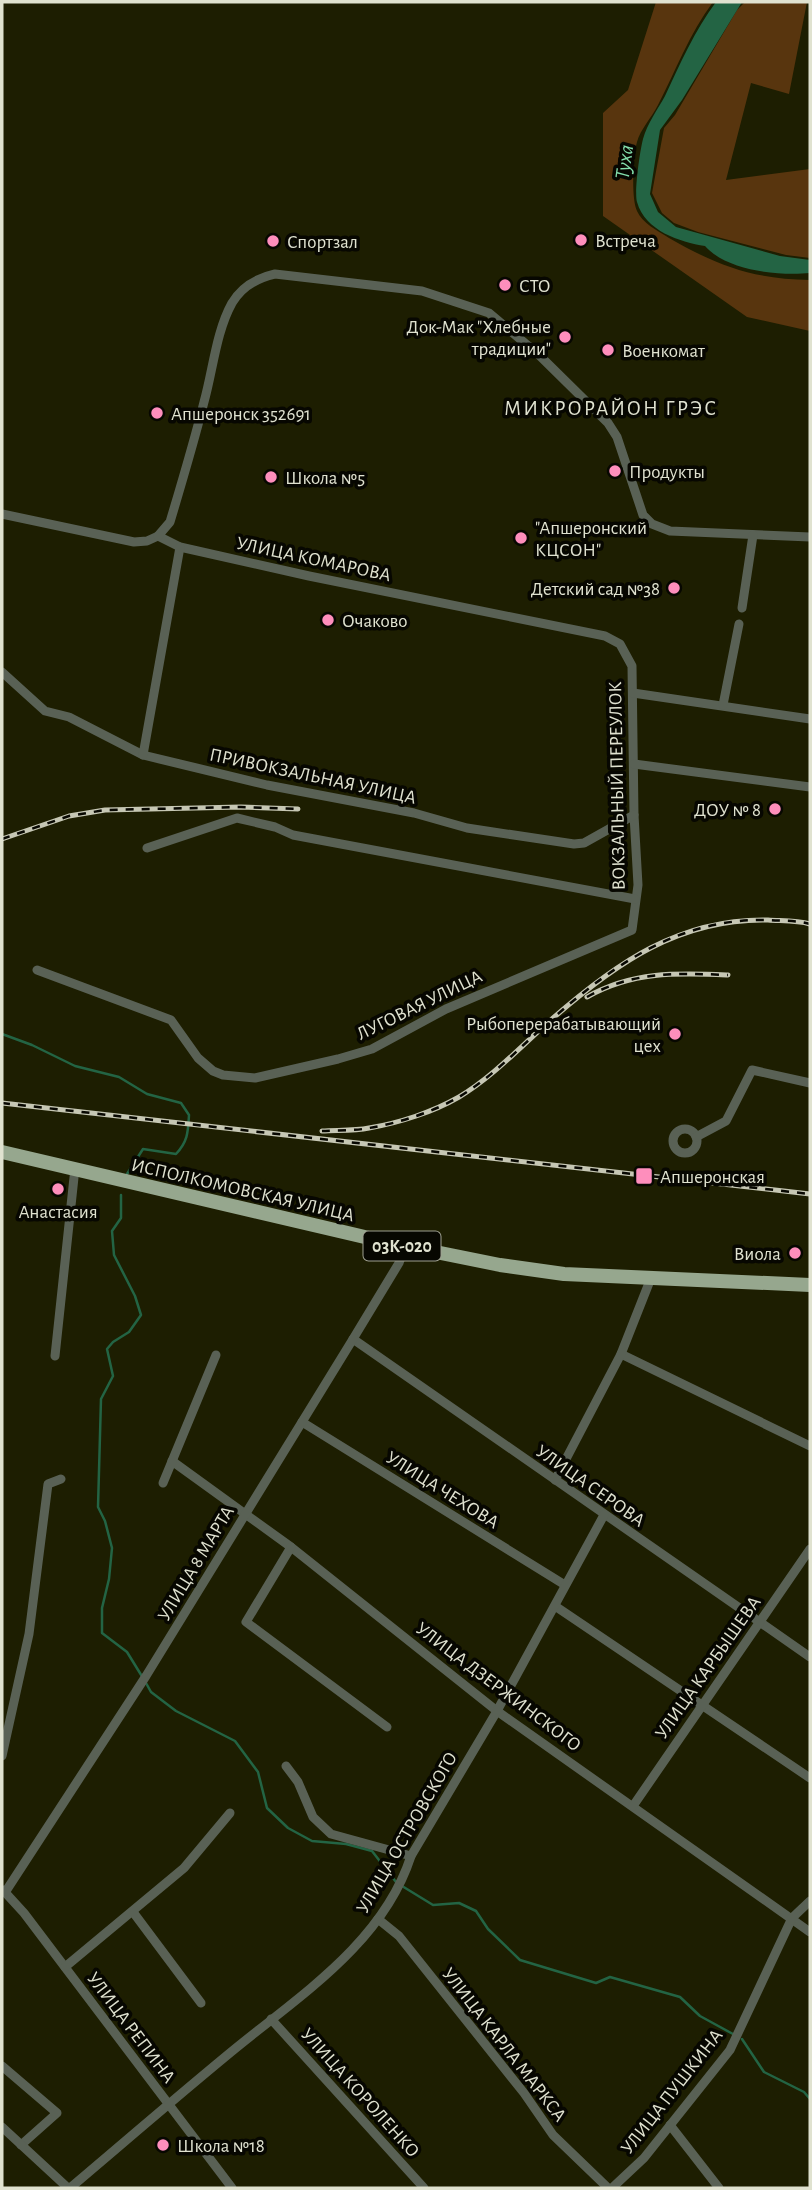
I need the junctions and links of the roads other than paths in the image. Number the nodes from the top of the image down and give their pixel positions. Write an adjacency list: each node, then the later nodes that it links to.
1 (2, 514): 3 (street)
2 (753, 535): 3 (street); 4 (street); 6 (street)
3 (158, 536): 5 (street, УЛИЦА КОМАРОВА)
4 (810, 537)
5 (180, 547): 8 (street, УЛИЦА КОМАРОВА); 13 (street)
6 (742, 607)
7 (739, 624): 11 (street)
8 (620, 644): 10 (street, ВОКЗАЛЬНЫЙ ПЕРЕУЛОК)
9 (2, 672): 13 (street, ПРИВОКЗАЛЬНАЯ УЛИЦА)
10 (633, 693): 11 (street); 14 (street, ВОКЗАЛЬНЫЙ ПЕРЕУЛОК)
11 (723, 705): 12 (street)
12 (810, 719)
13 (143, 755): 16 (street, ПРИВОКЗАЛЬНАЯ УЛИЦА)
14 (634, 764): 15 (street); 16 (street, ВОКЗАЛЬНЫЙ ПЕРЕУЛОК)
15 (810, 788)
16 (634, 815): 18 (street, ВОКЗАЛЬНЫЙ ПЕРЕУЛОК)
17 (147, 848): 18 (street)
18 (635, 899): 19 (street, ВОКЗАЛЬНЫЙ ПЕРЕУЛОК)
19 (632, 930): 20 (street, ЛУГОВАЯ УЛИЦА)
20 (37, 970)
21 (810, 1083): 22 (street)
22 (696, 1137)
23 (3, 1156): 24 (main road, ИСПОЛКОМОВСКАЯ УЛИЦА / 03К-020)
24 (75, 1168): 25 (main road, ИСПОЛКОМОВСКАЯ УЛИЦА / 03К-020); 31 (street)
25 (405, 1246): 26 (main road, ИСПОЛКОМОВСКАЯ УЛИЦА / 03К-020); 28 (street, УЛИЦА 8 МАРТА)
26 (651, 1278): 27 (main road, ИСПОЛКОМОВСКАЯ УЛИЦА / 03К-020); 29 (street)
27 (810, 1285)
28 (353, 1339): 32 (street, УЛИЦА 8 МАРТА); 36 (street, УЛИЦА СЕРОВА)
29 (621, 1354): 33 (street); 36 (street)
30 (216, 1355): 34 (street)
31 (55, 1356)
32 (302, 1422): 38 (street, УЛИЦА 8 МАРТА); 42 (street, УЛИЦА ЧЕХОВА)
33 (810, 1446)
34 (172, 1461): 37 (street); 38 (street, УЛИЦА ДЗЕРЖИНСКОГО)
35 (61, 1479): 49 (street)
36 (555, 1480): 39 (street, УЛИЦА СЕРОВА)
37 (163, 1483)
38 (245, 1515): 40 (street, УЛИЦА ДЗЕРЖИНСКОГО); 55 (street, УЛИЦА 8 МАРТА)
39 (604, 1516): 42 (street, УЛИЦА ОСТРОВСКОГО); 44 (street, УЛИЦА СЕРОВА)
40 (291, 1547): 47 (street, УЛИЦА ДЗЕРЖИНСКОГО); 48 (street)
41 (810, 1549): 44 (street, УЛИЦА КАРБЫШЕВА)
42 (565, 1585): 43 (street, УЛИЦА ОСТРОВСКОГО)
43 (555, 1606): 46 (street); 47 (street, УЛИЦА ОСТРОВСКОГО)
44 (760, 1622): 45 (street, УЛИЦА СЕРОВА); 46 (street, УЛИЦА КАРБЫШЕВА)
45 (810, 1657)
46 (704, 1704): 51 (street); 52 (street, УЛИЦА КАРБЫШЕВА)
47 (497, 1711): 52 (street, УЛИЦА ДЗЕРЖИНСКОГО); 54 (street, УЛИЦА ОСТРОВСКОГО)
48 (387, 1727)
49 (2, 1756)
50 (286, 1766): 54 (street)
51 (810, 1778)
52 (633, 1806): 58 (street, УЛИЦА ДЗЕРЖИНСКОГО)
53 (230, 1813): 57 (street)
54 (411, 1856): 59 (street, УЛИЦА ОСТРОВСКОГО)
55 (4, 1890): 61 (street, УЛИЦА РЕПИНА)
56 (810, 1901): 58 (street, УЛИЦА ПУШКИНА)
57 (133, 1912): 61 (street); 62 (street)
58 (792, 1918): 60 (street, УЛИЦА ДЗЕРЖИНСКОГО); 66 (street, УЛИЦА ПУШКИНА)
59 (378, 1919): 63 (street, УЛИЦА ОСТРОВСКОГО); 72 (street, УЛИЦА КАРЛА МАРКСА)
60 (810, 1932)
61 (65, 1967): 65 (street, УЛИЦА РЕПИНА)
62 (201, 2003)
63 (271, 2019): 65 (street, УЛИЦА ОСТРОВСКОГО); 71 (street, УЛИЦА КОРОЛЕНКО)
64 (2, 2066): 68 (street)
65 (168, 2104): 69 (street, УЛИЦА ОСТРОВСКОГО); 70 (street, УЛИЦА РЕПИНА)
66 (670, 2125): 72 (street, УЛИЦА ПУШКИНА); 73 (street)
67 (2, 2127): 68 (street)
68 (21, 2145): 69 (street)
69 (69, 2188)
70 (232, 2188)
71 (425, 2188)
72 (610, 2188)
73 (719, 2188)

